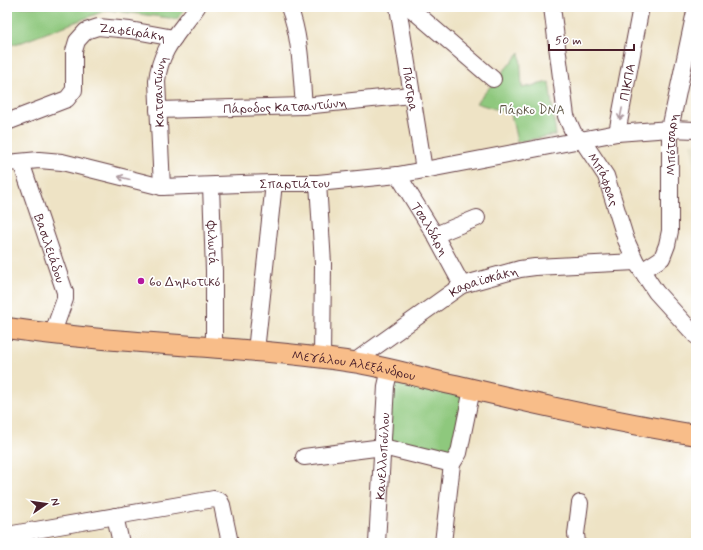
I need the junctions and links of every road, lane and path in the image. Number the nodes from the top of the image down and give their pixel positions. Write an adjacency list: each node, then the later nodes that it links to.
1 (197, 7): 8 (street, Κατσαντώνη)
2 (289, 7): 11 (street)
3 (398, 7): 10 (street, Πάστρα)
4 (409, 7): 9 (street)
5 (552, 7): 17 (street, Μπάφρας)
6 (641, 7): 16 (street, ΠΙΚΠΑ, one-way to 16)
7 (696, 7): 14 (street, Μπότσαρη)
8 (174, 38): 12 (street, Κατσαντώνη); 13 (street, Ζαφειράκη)
9 (493, 79)
10 (411, 95): 11 (street, Πάροδος Κατσαντώνη); 19 (street, Πάστρα)
11 (304, 106): 12 (street, Πάροδος Κατσαντώνη)
12 (158, 110): 24 (street, Κατσαντώνη)
13 (7, 122)
14 (670, 129): 15 (street, Σπαρτιάτου); 16 (street, Σπαρτιάτου); 27 (street, Μπότσαρη)
15 (696, 130)
16 (617, 133): 17 (street, Σπαρτιάτου)
17 (582, 140): 19 (street, Σπαρτιάτου); 27 (street, Μπάφρας)
18 (14, 162): 24 (street, Σπαρτιάτου, one-way to 18); 30 (street, Βασιλειάδου)
19 (424, 170): 20 (street, Σπαρτιάτου)
20 (398, 175): 22 (street, Σπαρτιάτου); 26 (street, Τσαλδάρη)
21 (274, 183): 22 (street, Σπαρτιάτου); 23 (street, Σπαρτιάτου); 33 (street)
22 (318, 183): 34 (street)
23 (211, 186): 24 (street, Σπαρτιάτου); 32 (street, Φιλωτά)
24 (162, 187)
25 (477, 218): 26 (street)
26 (435, 235): 28 (street, Τσαλδάρη)
27 (639, 266): 28 (street, Καραϊσκάκη); 31 (street, Μπάφρας)
28 (462, 285): 35 (street, Καραϊσκάκη)
29 (7, 328): 30 (main road, Μεγάλου Αλεξάνδρου)
30 (52, 335): 32 (main road, Μεγάλου Αλεξάνδρου)
31 (696, 336)
32 (214, 348): 33 (main road, Μεγάλου Αλεξάνδρου)
33 (256, 351): 34 (main road, Μεγάλου Αλεξάνδρου)
34 (322, 358): 35 (main road, Μεγάλου Αλεξάνδρου)
35 (354, 362): 36 (main road, Μεγάλου Αλεξάνδρου)
36 (390, 369): 37 (main road, Μεγάλου Αλεξάνδρου); 39 (street, Κανελλοπούλου)
37 (472, 389): 38 (main road, Μεγάλου Αλεξάνδρου); 41 (street)
38 (696, 435)
39 (383, 447): 40 (street); 41 (street); 47 (street, Κανελλοπούλου)
40 (304, 457)
41 (452, 464): 48 (street)
42 (580, 503): 49 (street)
43 (115, 516): 44 (street); 45 (street); 46 (street)
44 (7, 535)
45 (121, 543)
46 (230, 543)
47 (378, 543)
48 (443, 543)
49 (577, 543)

